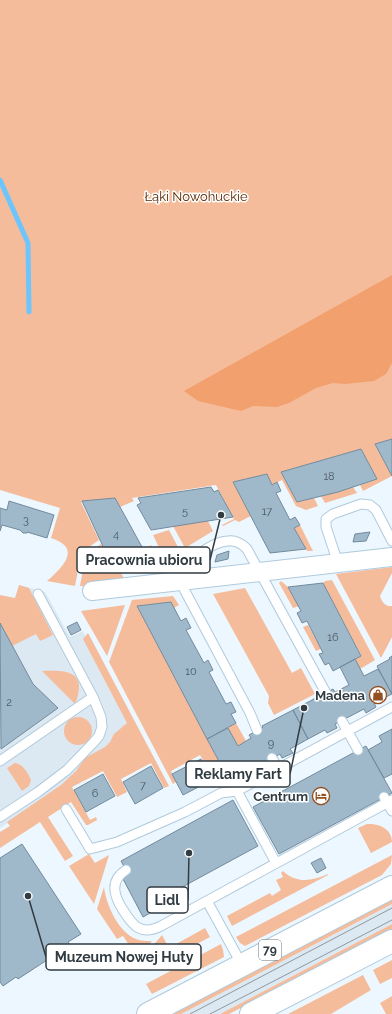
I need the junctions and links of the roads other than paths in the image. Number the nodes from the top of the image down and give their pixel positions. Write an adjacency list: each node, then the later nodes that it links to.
1 (392, 540): 3 (lane)
2 (392, 557): 3 (street)
3 (338, 562): 4 (street)
4 (260, 572): 5 (street); 5 (lane); 8 (lane)
5 (181, 580): 6 (street); 12 (lane)
6 (92, 591)
7 (38, 594): 9 (lane)
8 (326, 693)
9 (93, 697): 16 (lane); 21 (lane)
10 (392, 707): 13 (lane)
11 (342, 721): 13 (lane)
12 (257, 730)
13 (347, 731): 14 (lane); 17 (lane)
14 (358, 750)
15 (272, 758): 17 (lane)
16 (0, 761)
17 (278, 768): 18 (lane)
18 (237, 791): 20 (lane); 22 (lane)
19 (389, 803): 22 (lane)
20 (66, 809)
21 (0, 817)
22 (276, 863): 25 (lane)
23 (126, 870): 25 (lane)
24 (392, 887): 27 (main road, 79)
25 (207, 901): 27 (lane)
26 (392, 941): 29 (main road)
27 (242, 965): 28 (main road, 79)
28 (148, 1014)
29 (251, 1014)

